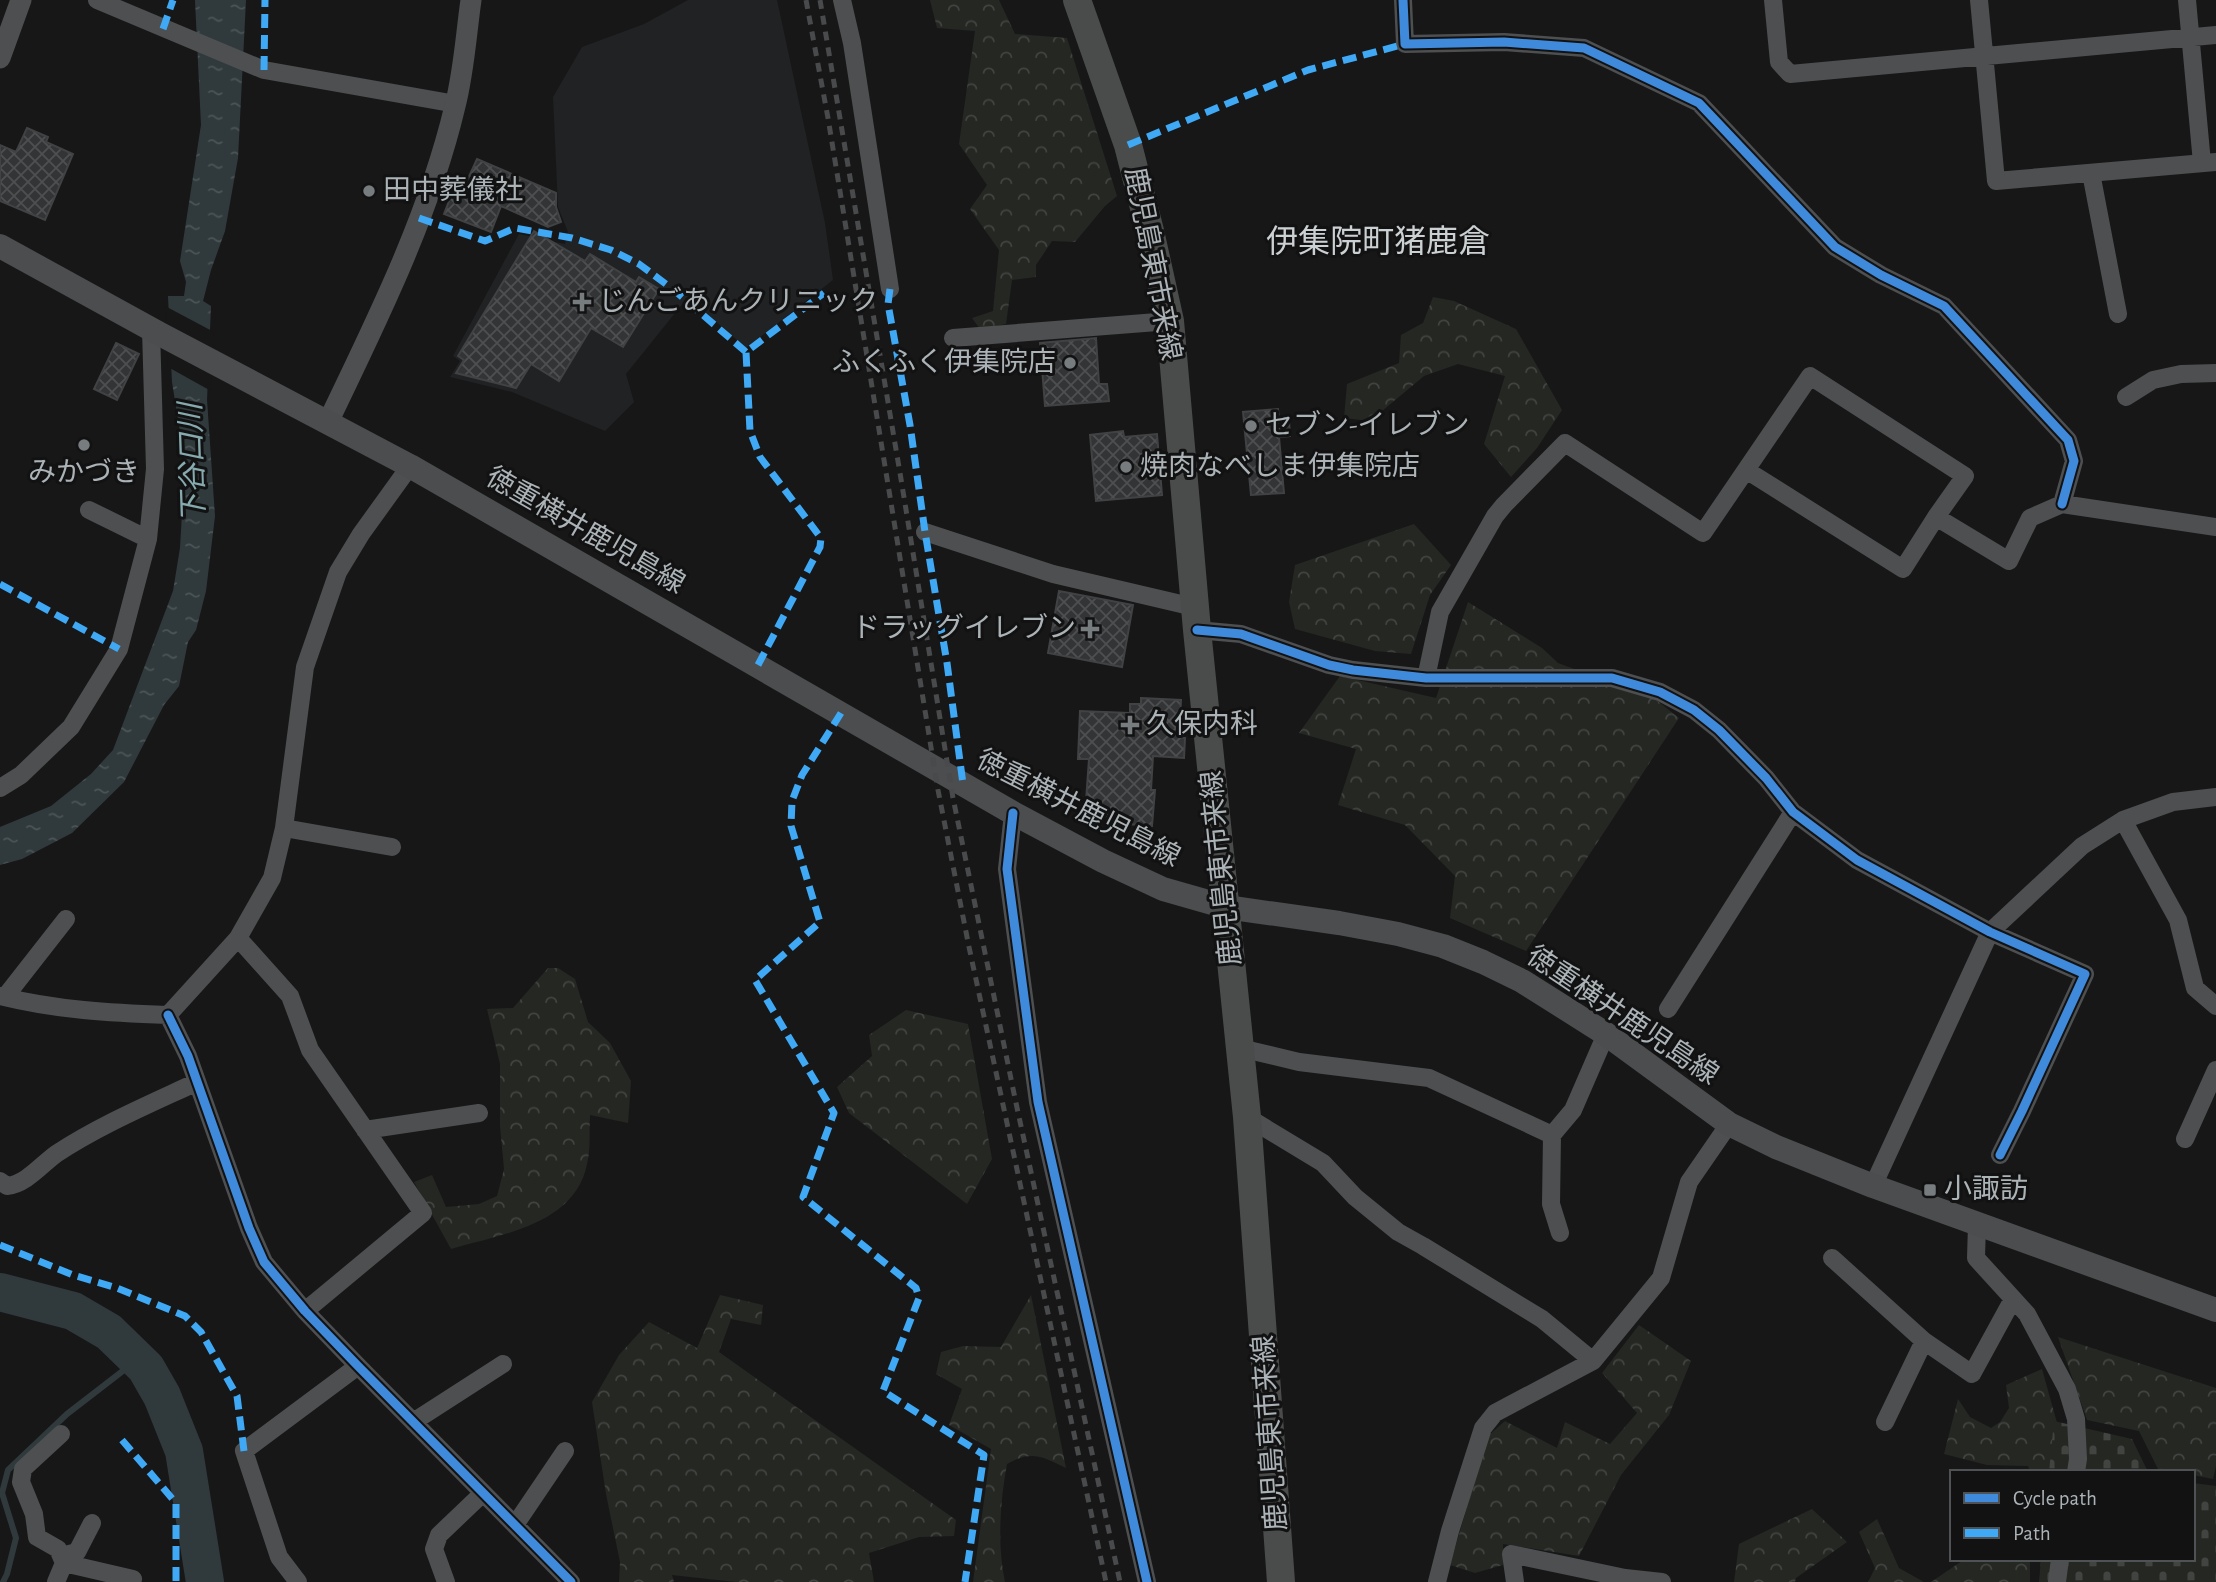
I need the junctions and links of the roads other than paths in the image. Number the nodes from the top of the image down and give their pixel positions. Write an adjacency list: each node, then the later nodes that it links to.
1 (21, 0): 13 (street)
2 (97, 0): 14 (street)
3 (471, 0): 14 (street)
4 (842, 0): 18 (street)
5 (1077, 0): 20 (main road, 鹿児島東市来線)
6 (1402, 0): 28 (street)
7 (1773, 0): 12 (street)
8 (1979, 0): 12 (street)
9 (2187, 0): 11 (street)
10 (2216, 35): 11 (street)
11 (2190, 37): 12 (street); 15 (street)
12 (1984, 56): 16 (street)
13 (0, 58)
14 (456, 104): 25 (street)
15 (2209, 162): 16 (street)
16 (2091, 173): 19 (street)
17 (0, 247): 21 (main road, 徳重横井鹿児島線)
18 (890, 289)
19 (2118, 314)
20 (1170, 321): 22 (street); 34 (main road, 鹿児島東市来線)
21 (155, 332): 25 (main road, 徳重横井鹿児島線); 33 (street)
22 (953, 338)
23 (2216, 373): 24 (street)
24 (2126, 397)
25 (328, 422): 26 (main road, 徳重横井鹿児島線)
26 (410, 466): 39 (main road, 徳重横井鹿児島線); 41 (street)
27 (1746, 470): 30 (street); 30 (street); 35 (street)
28 (2062, 503): 30 (street); 31 (street)
29 (89, 509): 33 (street)
30 (1936, 517)
31 (2216, 527)
32 (925, 532): 34 (street)
33 (148, 539): 36 (street)
34 (1195, 618): 35 (street); 43 (main road, 鹿児島東市来線)
35 (1426, 678): 38 (street)
36 (0, 788)
37 (2216, 797): 40 (street)
38 (1793, 812): 45 (street); 49 (street)
39 (1013, 813): 43 (main road, 徳重横井鹿児島線); 89 (street)
40 (2123, 820): 45 (street); 48 (street)
41 (284, 828): 42 (street); 46 (street)
42 (392, 847)
43 (1226, 907): 51 (main road, 徳重横井鹿児島線); 52 (main road, 鹿児島東市来線)
44 (66, 919): 47 (street)
45 (1990, 932): 61 (street); 63 (street)
46 (238, 938): 50 (street); 58 (street)
47 (2, 997): 50 (street)
48 (2216, 1006)
49 (1668, 1009)
50 (168, 1015): 54 (street)
51 (1606, 1034): 57 (main road, 徳重横井鹿児島線); 59 (street)
52 (1240, 1048): 56 (main road, 鹿児島東市来線); 59 (street)
53 (2216, 1070): 60 (street)
54 (197, 1082): 62 (street); 69 (street)
55 (480, 1113): 58 (street)
56 (1247, 1117): 71 (street); 90 (main road, 鹿児島東市来線)
57 (1729, 1124): 63 (main road, 徳重横井鹿児島線); 71 (street)
58 (365, 1130): 69 (street)
59 (1552, 1135): 65 (street)
60 (2185, 1139)
61 (2000, 1155)
62 (0, 1181)
63 (1873, 1186): 64 (main road, 徳重横井鹿児島線)
64 (1977, 1224): 67 (street); 68 (main road, 徳重横井鹿児島線)
65 (1560, 1233)
66 (1832, 1258): 70 (street)
67 (2013, 1299): 70 (street); 78 (street)
68 (2216, 1310)
69 (305, 1311): 73 (street)
70 (1924, 1341): 75 (street)
71 (1593, 1361): 91 (street)
72 (503, 1364): 74 (street)
73 (358, 1366): 74 (street); 87 (street)
74 (413, 1422): 79 (street)
75 (1885, 1422)
76 (61, 1434): 82 (street)
77 (565, 1451): 81 (street)
78 (2076, 1470)
79 (483, 1493): 81 (street); 88 (street)
80 (92, 1522): 82 (street)
81 (515, 1525): 84 (street)
82 (63, 1559): 85 (street); 86 (street)
83 (2060, 1561): 94 (street)
84 (560, 1578)
85 (133, 1579)
86 (56, 1582)
87 (298, 1582)
88 (446, 1582)
89 (1147, 1582)
90 (1281, 1582)
91 (1437, 1582)
92 (1515, 1582): 93 (street)
93 (1662, 1582)
94 (2057, 1582)

